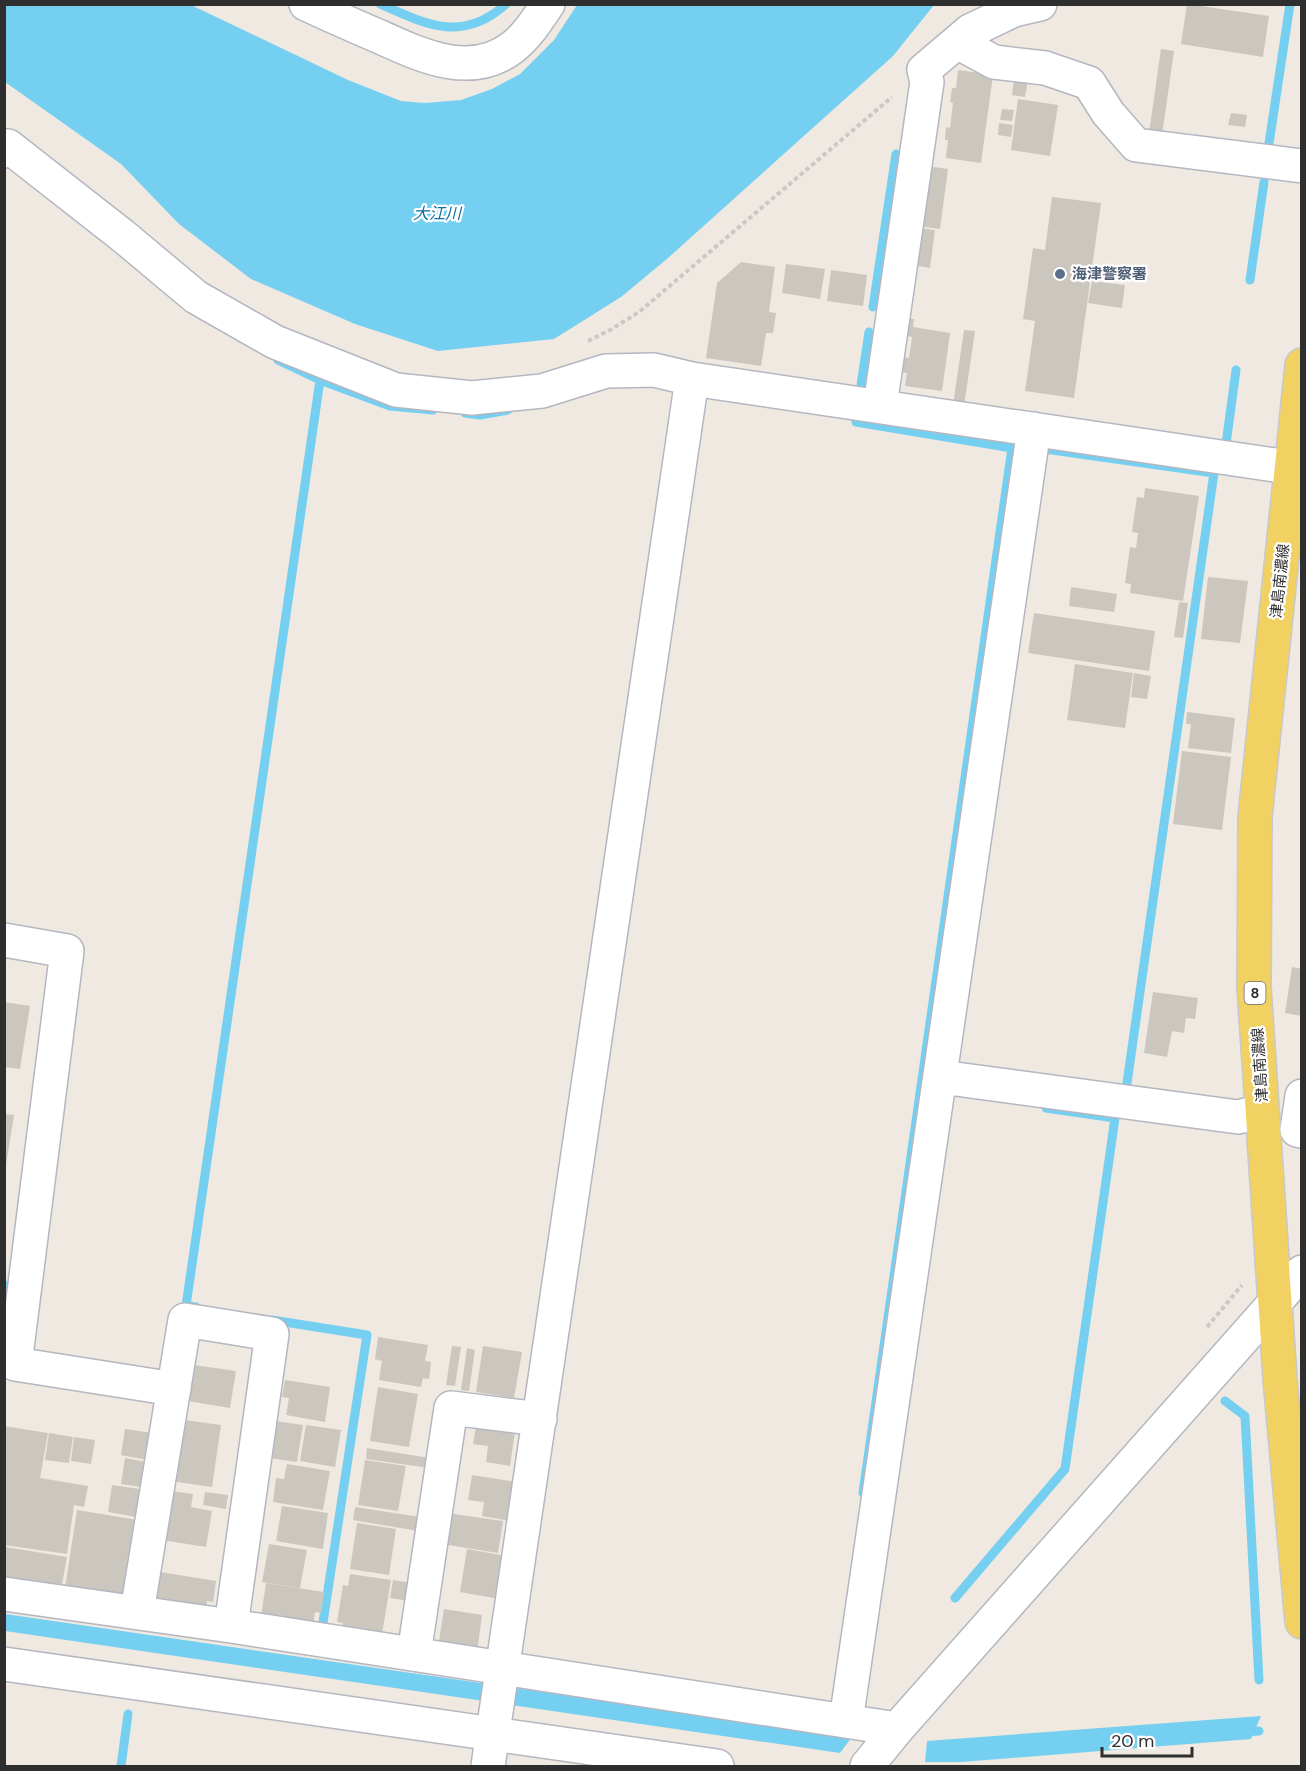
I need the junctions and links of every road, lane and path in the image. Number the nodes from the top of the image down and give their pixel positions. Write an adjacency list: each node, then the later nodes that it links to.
1 (306, 4): 2 (street)
2 (548, 4)
3 (1040, 4): 4 (street)
4 (957, 42): 5 (street); 7 (street)
5 (924, 70): 8 (path); 11 (street)
6 (6, 147): 10 (street)
7 (1302, 166)
8 (586, 342)
9 (1302, 365): 13 (main road, 津島南濃線 / 8)
10 (692, 379): 11 (street); 22 (street)
11 (880, 406): 12 (street)
12 (1034, 429): 13 (street); 15 (street)
13 (1297, 468): 17 (main road, 津島南濃線 / 8)
14 (4, 940): 21 (street)
15 (941, 1077): 17 (street); 30 (street)
16 (1302, 1096): 18 (street)
17 (1262, 1111): 20 (main road, 津島南濃線 / 8)
18 (1302, 1131)
19 (1302, 1272): 20 (street)
20 (1275, 1303): 25 (main road, 津島南濃線 / 8); 32 (street)
21 (174, 1389): 24 (street); 26 (street)
22 (540, 1419): 27 (street); 29 (street)
23 (4, 1594): 24 (street)
24 (137, 1612): 26 (street)
25 (1302, 1622)
26 (231, 1626): 27 (street)
27 (414, 1654): 29 (street)
28 (4, 1664): 31 (street)
29 (502, 1675): 30 (street); 31 (street)
30 (846, 1721): 32 (street)
31 (495, 1724): 33 (street); 34 (street)
32 (897, 1729): 35 (street)
33 (488, 1767)
34 (717, 1767)
35 (867, 1767)

